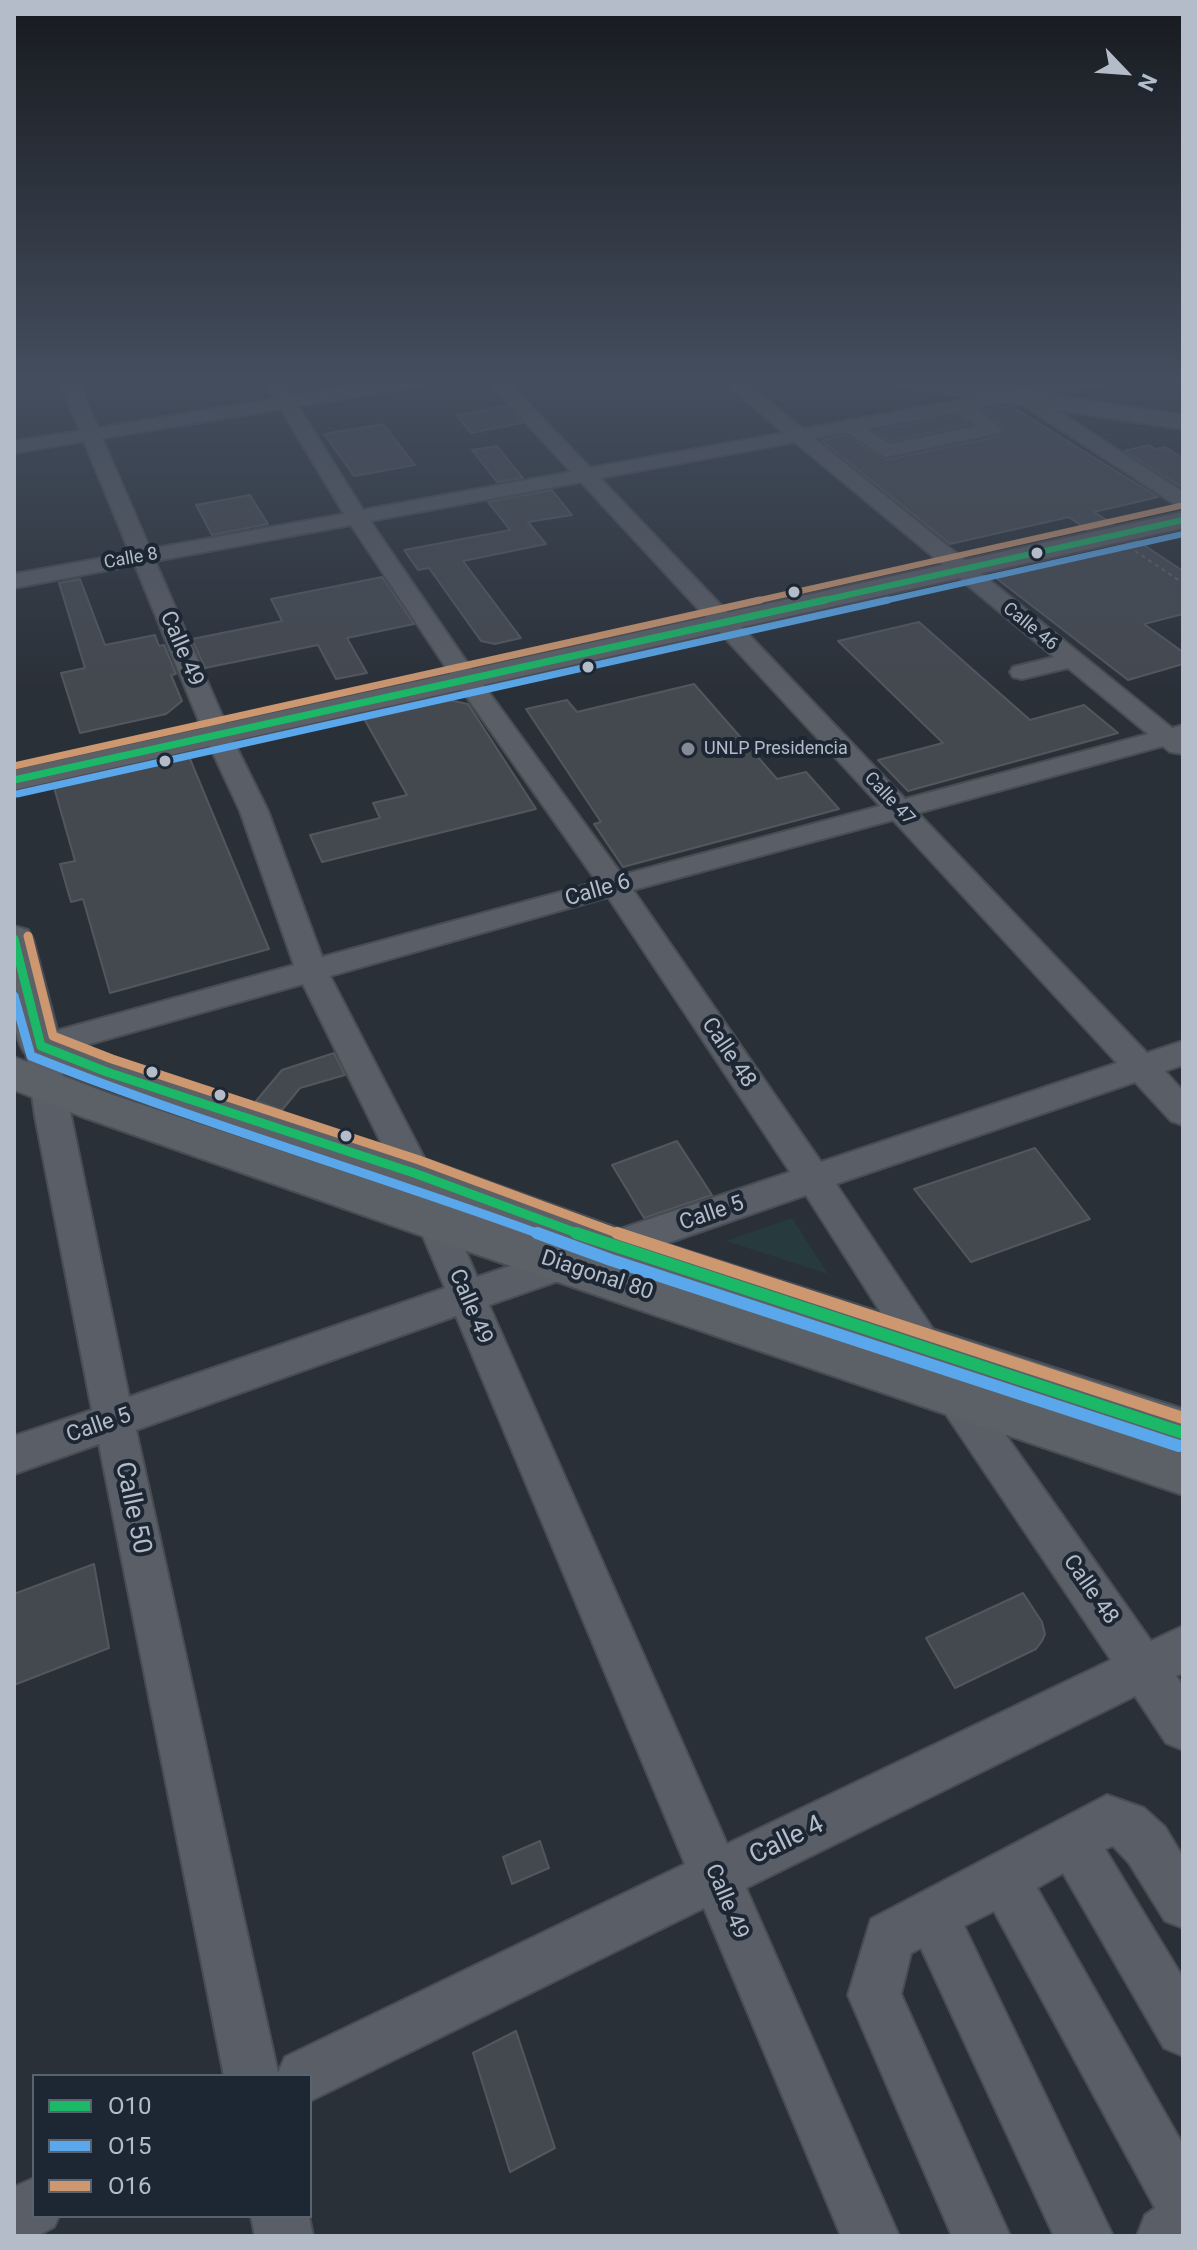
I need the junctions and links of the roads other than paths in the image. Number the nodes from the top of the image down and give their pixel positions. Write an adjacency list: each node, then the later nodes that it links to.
1 (112, 485): 11 (street, Calle 49)
2 (337, 485): 9 (street, Calle 48)
3 (533, 485): 9 (street, Calle 8)
4 (595, 485): 14 (street, Calle 47)
5 (858, 485): 12 (street, Calle 46)
6 (1159, 485): 7 (street)
7 (1183, 501)
8 (1183, 507): 12 (main road)
9 (357, 518): 11 (street, Calle 8); 17 (street, Calle 48)
10 (1183, 520): 12 (main road)
11 (142, 557): 13 (street, Calle 8); 18 (street, Calle 49)
12 (954, 565): 14 (main road); 15 (street, Calle 46)
13 (14, 581)
14 (717, 617): 17 (main road); 22 (street, Calle 47)
15 (1071, 660): 16 (street); 19 (street, Calle 46)
16 (1022, 672)
17 (462, 674): 18 (main road); 23 (street, Calle 48)
18 (214, 728): 20 (main road); 21 (main road); 25 (street, Calle 49)
19 (1178, 740): 22 (street, Calle 6)
20 (14, 763)
21 (14, 780)
22 (899, 809): 23 (street, Calle 6); 28 (street, Calle 47)
23 (615, 886): 25 (street, Calle 6); 31 (street, Calle 48)
24 (14, 939): 27 (main road, Calle 50)
25 (312, 971): 27 (street, Calle 6); 30 (street, Calle 49)
26 (1183, 1053): 28 (street, Calle 5)
27 (29, 1065): 30 (main road, Diagonal 80); 32 (main road, Diagonal 80); 38 (street, Calle 50)
28 (1141, 1067): 29 (street, Calle 47); 31 (street, Calle 5)
29 (1183, 1112)
30 (414, 1173): 32 (street, Calle 49); 33 (main road, Diagonal 80)
31 (814, 1179): 33 (street, Calle 5); 36 (street, Calle 48)
32 (434, 1221): 34 (main road, Diagonal 80); 35 (street, Calle 49)
33 (615, 1247): 34 (street, Calle 5); 36 (main road, Diagonal 80)
34 (560, 1264): 35 (street, Calle 5); 37 (main road, Diagonal 80)
35 (466, 1297): 38 (street, Calle 5); 45 (street, Calle 49)
36 (927, 1351): 37 (street, Calle 48); 39 (main road, Diagonal 80)
37 (955, 1395): 41 (main road, Diagonal 80); 42 (street, Calle 48)
38 (114, 1420): 40 (street, Calle 5); 50 (street, Calle 50)
39 (1183, 1433)
40 (14, 1455)
41 (1183, 1470)
42 (1164, 1658): 43 (street, Calle 48); 45 (street, Calle 4)
43 (1183, 1726)
44 (1072, 1840): 46 (street); 47 (street); 49 (street)
45 (715, 1876): 51 (street, Calle 4); 56 (street, Calle 49)
46 (1004, 1879): 48 (street); 52 (street)
47 (1183, 1903)
48 (932, 1916): 57 (street); 58 (street)
49 (1183, 2029)
50 (251, 2074)
51 (308, 2074)
52 (1183, 2201)
53 (32, 2208): 54 (street)
54 (14, 2217)
55 (1183, 2223): 59 (street)
56 (870, 2236)
57 (981, 2236)
58 (1084, 2236)
59 (1166, 2236)

